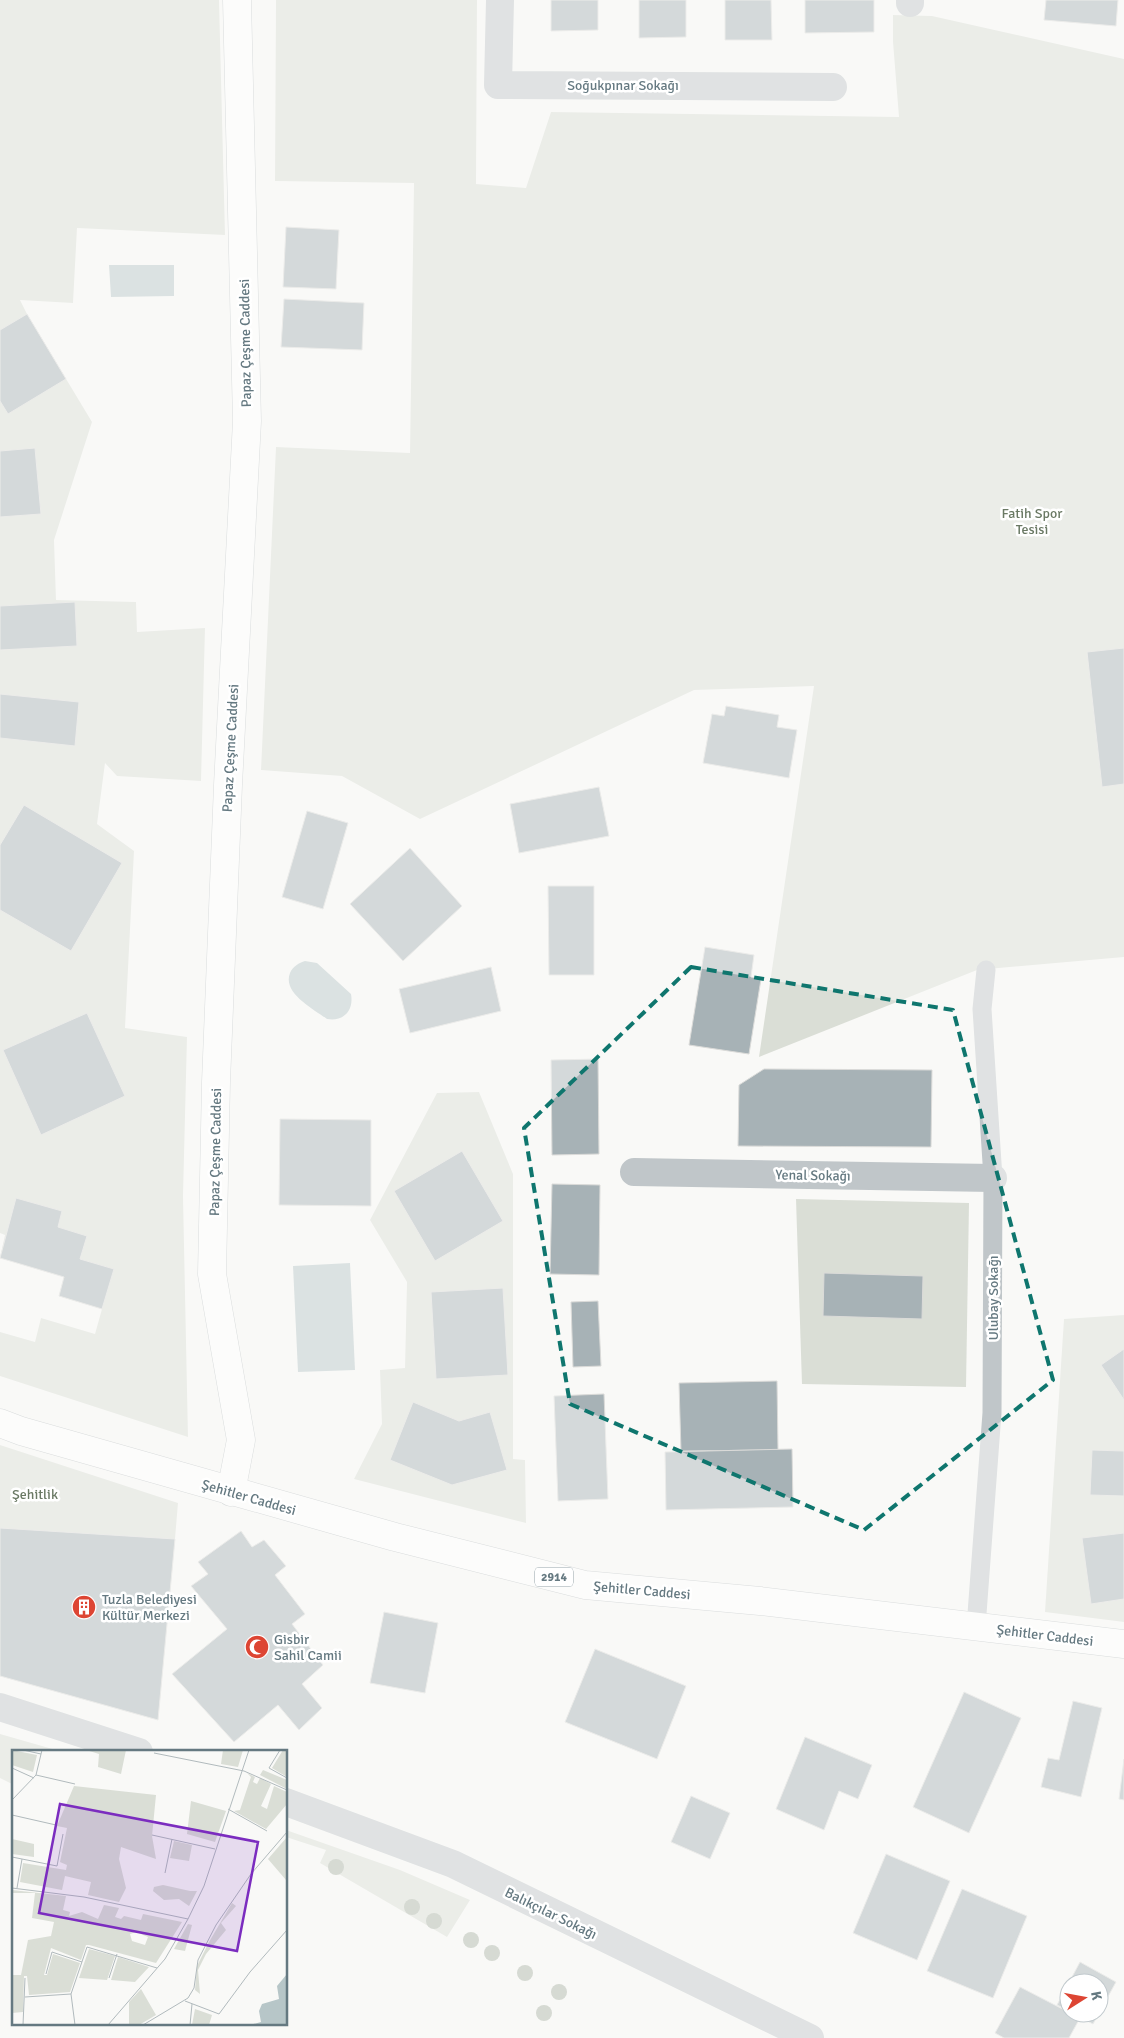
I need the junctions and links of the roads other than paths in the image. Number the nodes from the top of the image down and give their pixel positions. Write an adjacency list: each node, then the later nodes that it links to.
1 (237, 0): 8 (street, Papaz Çeşme Caddesi)
2 (500, 0): 3 (street, Soğukpınar Sokağı)
3 (833, 87)
4 (986, 970): 6 (lane, Ulubay Sokağı)
5 (634, 1172): 6 (street, Yenal Sokağı)
6 (993, 1178): 9 (lane, Ulubay Sokağı)
7 (0, 1423): 8 (street, Şehitler Caddesi / 2914)
8 (231, 1492): 9 (street, Şehitler Caddesi / 2914)
9 (976, 1626): 10 (street, Şehitler Caddesi / 2914)
10 (1124, 1644)
11 (0, 1708): 12 (street)
12 (133, 1750)
13 (288, 1803): 14 (street, Balıkçılar Sokağı)
14 (810, 2038)

